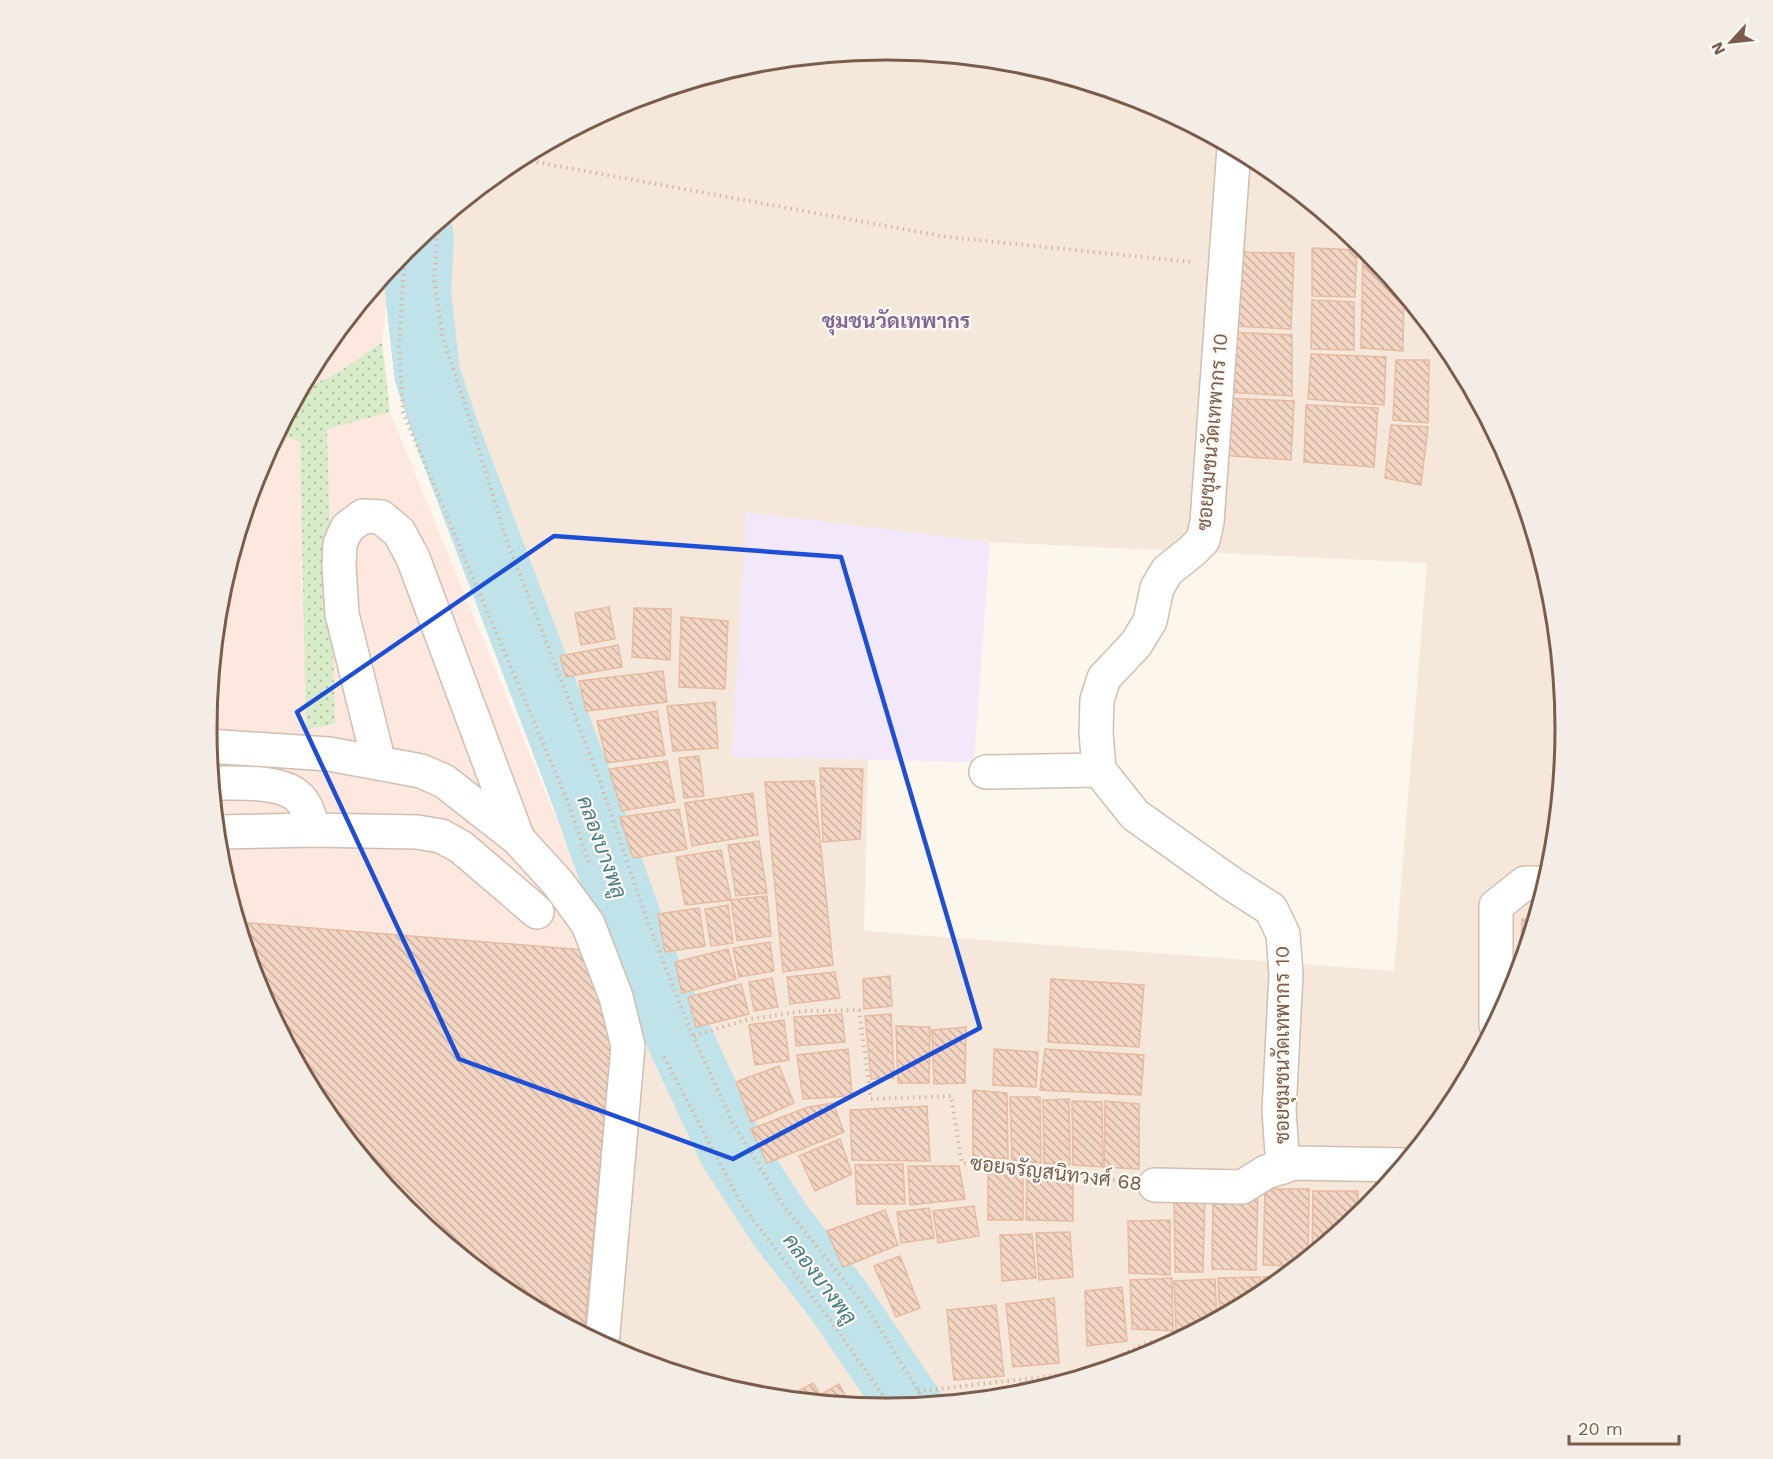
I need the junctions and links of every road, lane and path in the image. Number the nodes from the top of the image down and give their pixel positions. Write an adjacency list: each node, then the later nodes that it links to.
1 (1233, 158): 4 (street, ซอยชุมชนวัดเทพากร 10)
2 (533, 162): 4 (path)
3 (438, 233): 18 (path)
4 (1226, 265): 8 (street, ซอยชุมชนวัดเทพากร 10)
5 (404, 266): 14 (path)
6 (217, 747): 7 (street)
7 (379, 763): 13 (street); 13 (street)
8 (1099, 770): 9 (street); 21 (street, ซอยชุมชนวัดเทพากร 10)
9 (986, 772)
10 (219, 783): 11 (street)
11 (314, 830): 12 (street); 16 (street)
12 (225, 832)
13 (518, 839): 23 (street)
14 (591, 867)
15 (1538, 883): 17 (street)
16 (537, 912)
17 (1496, 1006)
18 (694, 1036): 22 (path, ซอยจรัญสนิทวงศ์ 68); 27 (path)
19 (661, 1052): 29 (path)
20 (1395, 1165): 21 (street, ซอยจรัญสนิทวงศ์ 68)
21 (1283, 1167): 22 (street, ซอยจรัญสนิทวงศ์ 68)
22 (1155, 1185)
23 (603, 1336)
24 (1157, 1342): 25 (path)
25 (1115, 1358)
26 (1065, 1374): 27 (path)
27 (918, 1391): 28 (path)
28 (922, 1398)
29 (885, 1399)

